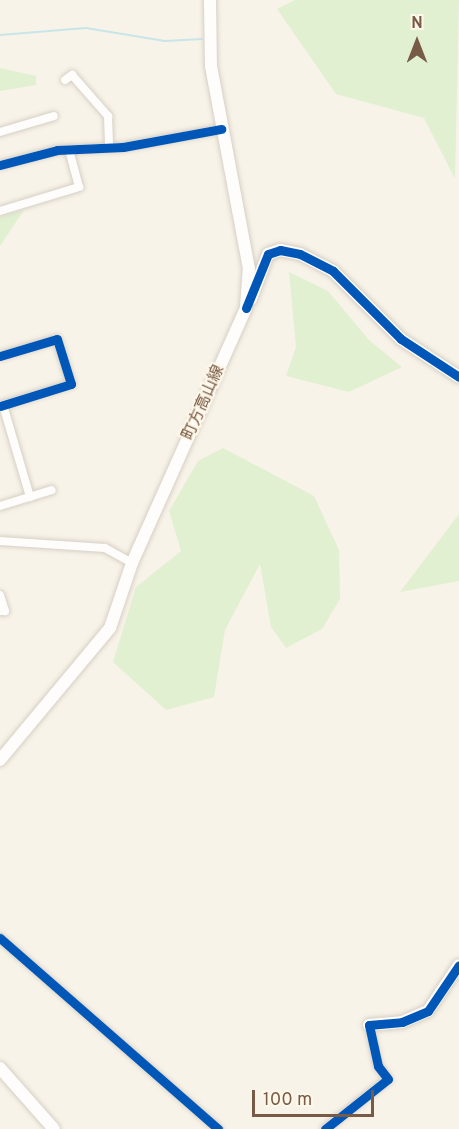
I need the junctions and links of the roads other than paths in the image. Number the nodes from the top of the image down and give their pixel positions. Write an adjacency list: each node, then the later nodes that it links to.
1 (210, 0): 4 (main road, 町方高山線)
2 (65, 80): 6 (street)
3 (54, 116): 5 (street)
4 (221, 129): 6 (street); 10 (main road, 町方高山線)
5 (0, 132)
6 (109, 147): 7 (street)
7 (69, 149): 8 (street); 9 (street)
8 (0, 165)
9 (0, 211)
10 (246, 308): 12 (main road); 18 (main road, 町方高山線)
11 (0, 356): 13 (street)
12 (459, 377)
13 (2, 405): 15 (street)
14 (52, 490): 15 (street)
15 (30, 497): 16 (street)
16 (0, 506)
17 (0, 541): 18 (street)
18 (132, 563): 21 (main road, 町方高山線)
19 (0, 595): 20 (street)
20 (0, 611)
21 (0, 760)
22 (0, 938): 27 (street)
23 (459, 964): 24 (main road)
24 (369, 1025): 28 (street)
25 (0, 1068): 26 (main road)
26 (54, 1129)
27 (218, 1129)
28 (325, 1129)

